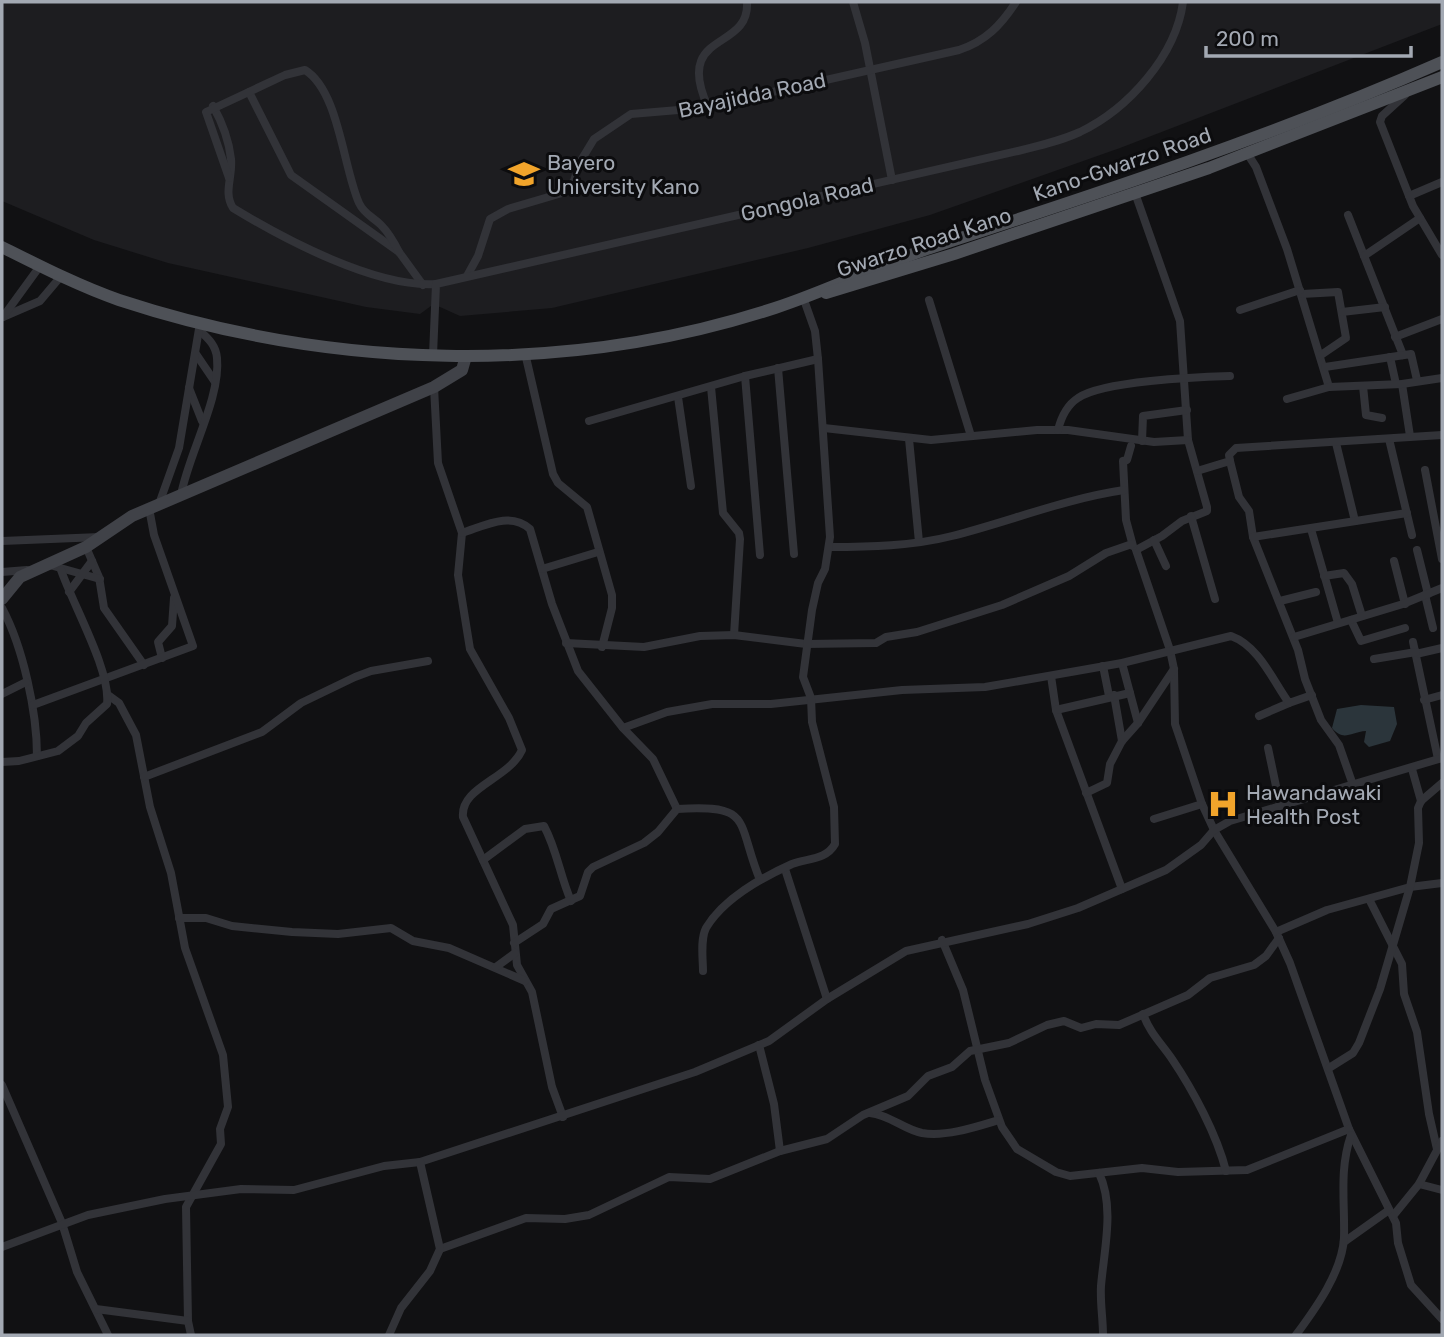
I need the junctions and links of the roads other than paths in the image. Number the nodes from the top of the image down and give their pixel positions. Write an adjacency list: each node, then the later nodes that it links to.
1 (747, 2): 10 (street)
2 (853, 2): 6 (street)
3 (1016, 2): 6 (street, Bayajidda Road)
4 (1183, 2): 12 (street, Gongola Road)
5 (1442, 62): 30 (main road, Kano-Gwarzo Road)
6 (871, 72): 10 (street, Bayajidda Road); 12 (street)
7 (1442, 77): 9 (main road, Gwarzo Road Kano)
8 (249, 92): 21 (street); 21 (street); 28 (street, Gongola Road)
9 (1407, 93): 11 (main road, Gwarzo Road Kano); 15 (street)
10 (708, 107): 26 (street, Bayajidda Road)
11 (1247, 153): 14 (main road, Gwarzo Road Kano); 29 (street)
12 (892, 180): 26 (street, Gongola Road)
13 (1442, 182): 15 (street)
14 (1135, 192): 30 (main road, Gwarzo Road Kano); 51 (street)
15 (1409, 196): 17 (street)
16 (1348, 215): 22 (street)
17 (1420, 218): 19 (street); 22 (street)
18 (1442, 236): 19 (street)
19 (1432, 239): 23 (street)
20 (2, 247): 24 (main road)
21 (399, 252): 28 (street)
22 (1364, 256): 32 (street)
23 (1442, 256)
24 (40, 266): 25 (main road); 35 (street)
25 (62, 275): 35 (street); 37 (main road)
26 (467, 276): 27 (street, Gongola Road)
27 (436, 284): 28 (street, Gongola Road); 41 (street)
28 (423, 285)
29 (1301, 292): 33 (street); 34 (street); 42 (street)
30 (807, 295): 39 (main road); 46 (street)
31 (929, 300): 70 (street)
32 (1385, 307): 34 (street); 38 (street)
33 (1240, 310)
34 (1342, 312): 42 (street)
35 (2, 318)
36 (1442, 319): 38 (street)
37 (200, 327): 40 (street); 41 (main road); 54 (street)
38 (1395, 337): 43 (street)
39 (525, 353): 44 (main road); 102 (street)
40 (196, 354): 54 (street); 60 (street)
41 (433, 355): 44 (main road)
42 (1321, 355): 47 (street)
43 (1403, 355): 45 (street); 53 (street)
44 (466, 356): 57 (street)
45 (1391, 357): 47 (street); 55 (street)
46 (818, 359): 48 (street); 67 (street)
47 (1325, 367): 59 (street)
48 (778, 368): 49 (street); 103 (street)
49 (746, 376): 58 (street); 104 (street)
50 (1230, 376): 51 (street)
51 (1185, 378): 63 (street); 68 (street)
52 (1442, 378): 53 (street)
53 (1417, 380): 55 (street)
54 (215, 382): 66 (street)
55 (1399, 384): 56 (street); 71 (street)
56 (1363, 386): 59 (street); 64 (street)
57 (434, 387): 83 (street); 91 (street)
58 (711, 387): 61 (street); 131 (street)
59 (1329, 387): 62 (street)
60 (189, 388): 66 (street); 84 (street)
61 (678, 397): 65 (street); 81 (street)
62 (1287, 399)
63 (1187, 410): 74 (street); 75 (street)
64 (1382, 418)
65 (589, 421)
66 (202, 422): 83 (street)
67 (824, 428): 72 (street); 99 (street)
68 (1058, 430): 70 (street); 75 (street)
69 (1442, 435): 71 (street)
70 (971, 436): 72 (street)
71 (1410, 436): 73 (street)
72 (909, 439): 97 (street)
73 (1389, 439): 76 (street); 86 (street)
74 (1188, 440): 75 (street); 80 (street)
75 (1142, 441)
76 (1336, 443): 78 (street); 88 (street)
77 (1131, 446): 82 (street)
78 (1230, 461): 80 (street); 94 (street)
79 (1425, 470): 85 (street)
80 (1197, 471): 87 (street)
81 (691, 486)
82 (1124, 490): 97 (street); 100 (street)
83 (181, 495): 84 (street)
84 (154, 506): 93 (street); 117 (street)
85 (1438, 509): 90 (street)
86 (1407, 513): 88 (street); 92 (street)
87 (1191, 516): 95 (street); 122 (street)
88 (1355, 521): 89 (street)
89 (1311, 529): 94 (street); 114 (street)
90 (1440, 530): 105 (street)
91 (462, 533): 110 (street); 180 (street)
92 (1412, 535)
93 (100, 537): 96 (street); 98 (street)
94 (1254, 537): 123 (street)
95 (1154, 540): 100 (street); 108 (street)
96 (2, 541)
97 (919, 542): 99 (street)
98 (86, 547): 106 (street); 109 (street)
99 (829, 547): 135 (street)
100 (1134, 547): 135 (street); 138 (street)
101 (1417, 550): 120 (street)
102 (598, 552): 110 (street); 136 (street)
103 (794, 554)
104 (760, 555)
105 (1442, 559)
106 (92, 561): 113 (street); 115 (street)
107 (1394, 561): 124 (street)
108 (1166, 566)
109 (40, 567): 111 (street); 112 (street); 121 (street)
110 (542, 569): 134 (street)
111 (61, 570): 113 (street); 118 (street)
112 (3, 573)
113 (82, 575): 115 (street); 118 (street)
114 (1324, 576): 126 (street); 128 (street)
115 (100, 579): 144 (street)
116 (1442, 588): 120 (street)
117 (173, 591): 140 (street); 140 (street)
118 (69, 592): 148 (street)
119 (1316, 592): 123 (street)
120 (1426, 595): 124 (street); 130 (street)
121 (2, 599)
122 (1215, 599)
123 (1280, 601): 132 (street)
124 (1405, 604): 126 (street)
125 (2, 608): 149 (street)
126 (1362, 616): 127 (street)
127 (1350, 620): 128 (street); 129 (street)
128 (1338, 623): 132 (street)
129 (1405, 628)
130 (1433, 628)
131 (734, 635): 135 (street); 136 (street)
132 (1294, 637): 153 (street)
133 (1413, 642): 139 (street)
134 (566, 643): 136 (street); 163 (street)
135 (806, 644): 156 (street)
136 (602, 647)
137 (1442, 648): 139 (street)
138 (1170, 650): 143 (street); 146 (street); 158 (street)
139 (1416, 653): 141 (street); 157 (street)
140 (162, 658): 144 (street)
141 (1374, 659)
142 (428, 662): 170 (street)
143 (1122, 663): 145 (street); 150 (street)
144 (144, 665): 148 (street)
145 (1103, 666): 147 (street); 155 (street)
146 (1174, 669): 162 (street); 175 (street)
147 (1051, 676): 156 (street); 160 (street)
148 (104, 681): 152 (street); 159 (street)
149 (26, 682): 151 (street); 159 (street)
150 (1130, 692): 155 (street); 162 (street)
151 (2, 694)
152 (108, 695): 166 (street); 170 (street)
153 (1312, 695): 158 (street); 172 (street)
154 (1442, 695): 157 (street)
155 (1111, 696): 160 (street); 164 (street)
156 (811, 698): 163 (street); 181 (street)
157 (1424, 700): 167 (street)
158 (1289, 702): 161 (street)
159 (33, 705): 166 (street)
160 (1056, 710): 173 (street)
161 (1259, 716)
162 (1139, 723): 164 (street)
163 (623, 728): 177 (street)
164 (1122, 741): 173 (street)
165 (1268, 748): 176 (street)
166 (37, 756): 168 (street)
167 (1440, 759): 169 (street)
168 (2, 762)
169 (1412, 769): 172 (street); 174 (street)
170 (144, 777): 188 (street)
171 (1442, 783): 174 (street)
172 (1353, 785): 176 (street)
173 (1086, 793): 185 (street)
174 (1421, 801): 184 (street)
175 (1202, 804): 178 (street); 179 (street)
176 (1280, 805): 179 (street)
177 (677, 809): 182 (street); 187 (street)
178 (1154, 819)
179 (1214, 830): 185 (street); 189 (street)
180 (482, 860): 187 (street); 191 (street)
181 (785, 869): 182 (street); 197 (street)
182 (760, 880): 195 (street)
183 (1442, 883): 184 (street)
184 (1410, 887): 186 (street); 192 (street)
185 (1122, 889): 190 (street)
186 (1369, 899): 189 (street); 192 (street)
187 (571, 901): 191 (street)
188 (179, 918): 194 (street); 215 (street)
189 (1278, 935): 198 (street); 201 (street)
190 (942, 940): 197 (street); 200 (street)
191 (514, 943): 193 (street)
192 (1391, 946): 201 (street); 207 (street)
193 (514, 953): 194 (street); 196 (street)
194 (496, 967): 196 (street)
195 (703, 971)
196 (527, 983): 204 (street)
197 (827, 999): 199 (street)
198 (1143, 1014): 200 (street); 210 (street)
199 (759, 1045): 204 (street); 208 (street)
200 (978, 1050): 203 (street); 205 (street)
201 (1329, 1068): 206 (street)
202 (2, 1085): 218 (street)
203 (870, 1113): 205 (street); 208 (street)
204 (563, 1117): 209 (street)
205 (999, 1120): 211 (street)
206 (1350, 1132): 210 (street); 217 (street); 219 (street)
207 (1440, 1145): 212 (street)
208 (780, 1151): 221 (street)
209 (420, 1163): 215 (street); 221 (street)
210 (1226, 1171): 211 (street)
211 (1099, 1173): 228 (street)
212 (1419, 1184): 213 (street); 217 (street)
213 (1442, 1190)
214 (178, 1197): 215 (street); 216 (street); 218 (street)
215 (193, 1197): 216 (street)
216 (186, 1207): 224 (street)
217 (1391, 1213): 219 (street); 223 (street)
218 (62, 1223): 220 (street); 222 (street)
219 (1344, 1242): 229 (street)
220 (2, 1247)
221 (440, 1249): 227 (street)
222 (96, 1309): 224 (street); 225 (street)
223 (1442, 1319)
224 (188, 1321): 226 (street)
225 (108, 1335)
226 (191, 1335)
227 (390, 1335)
228 (1103, 1335)
229 (1296, 1335)

